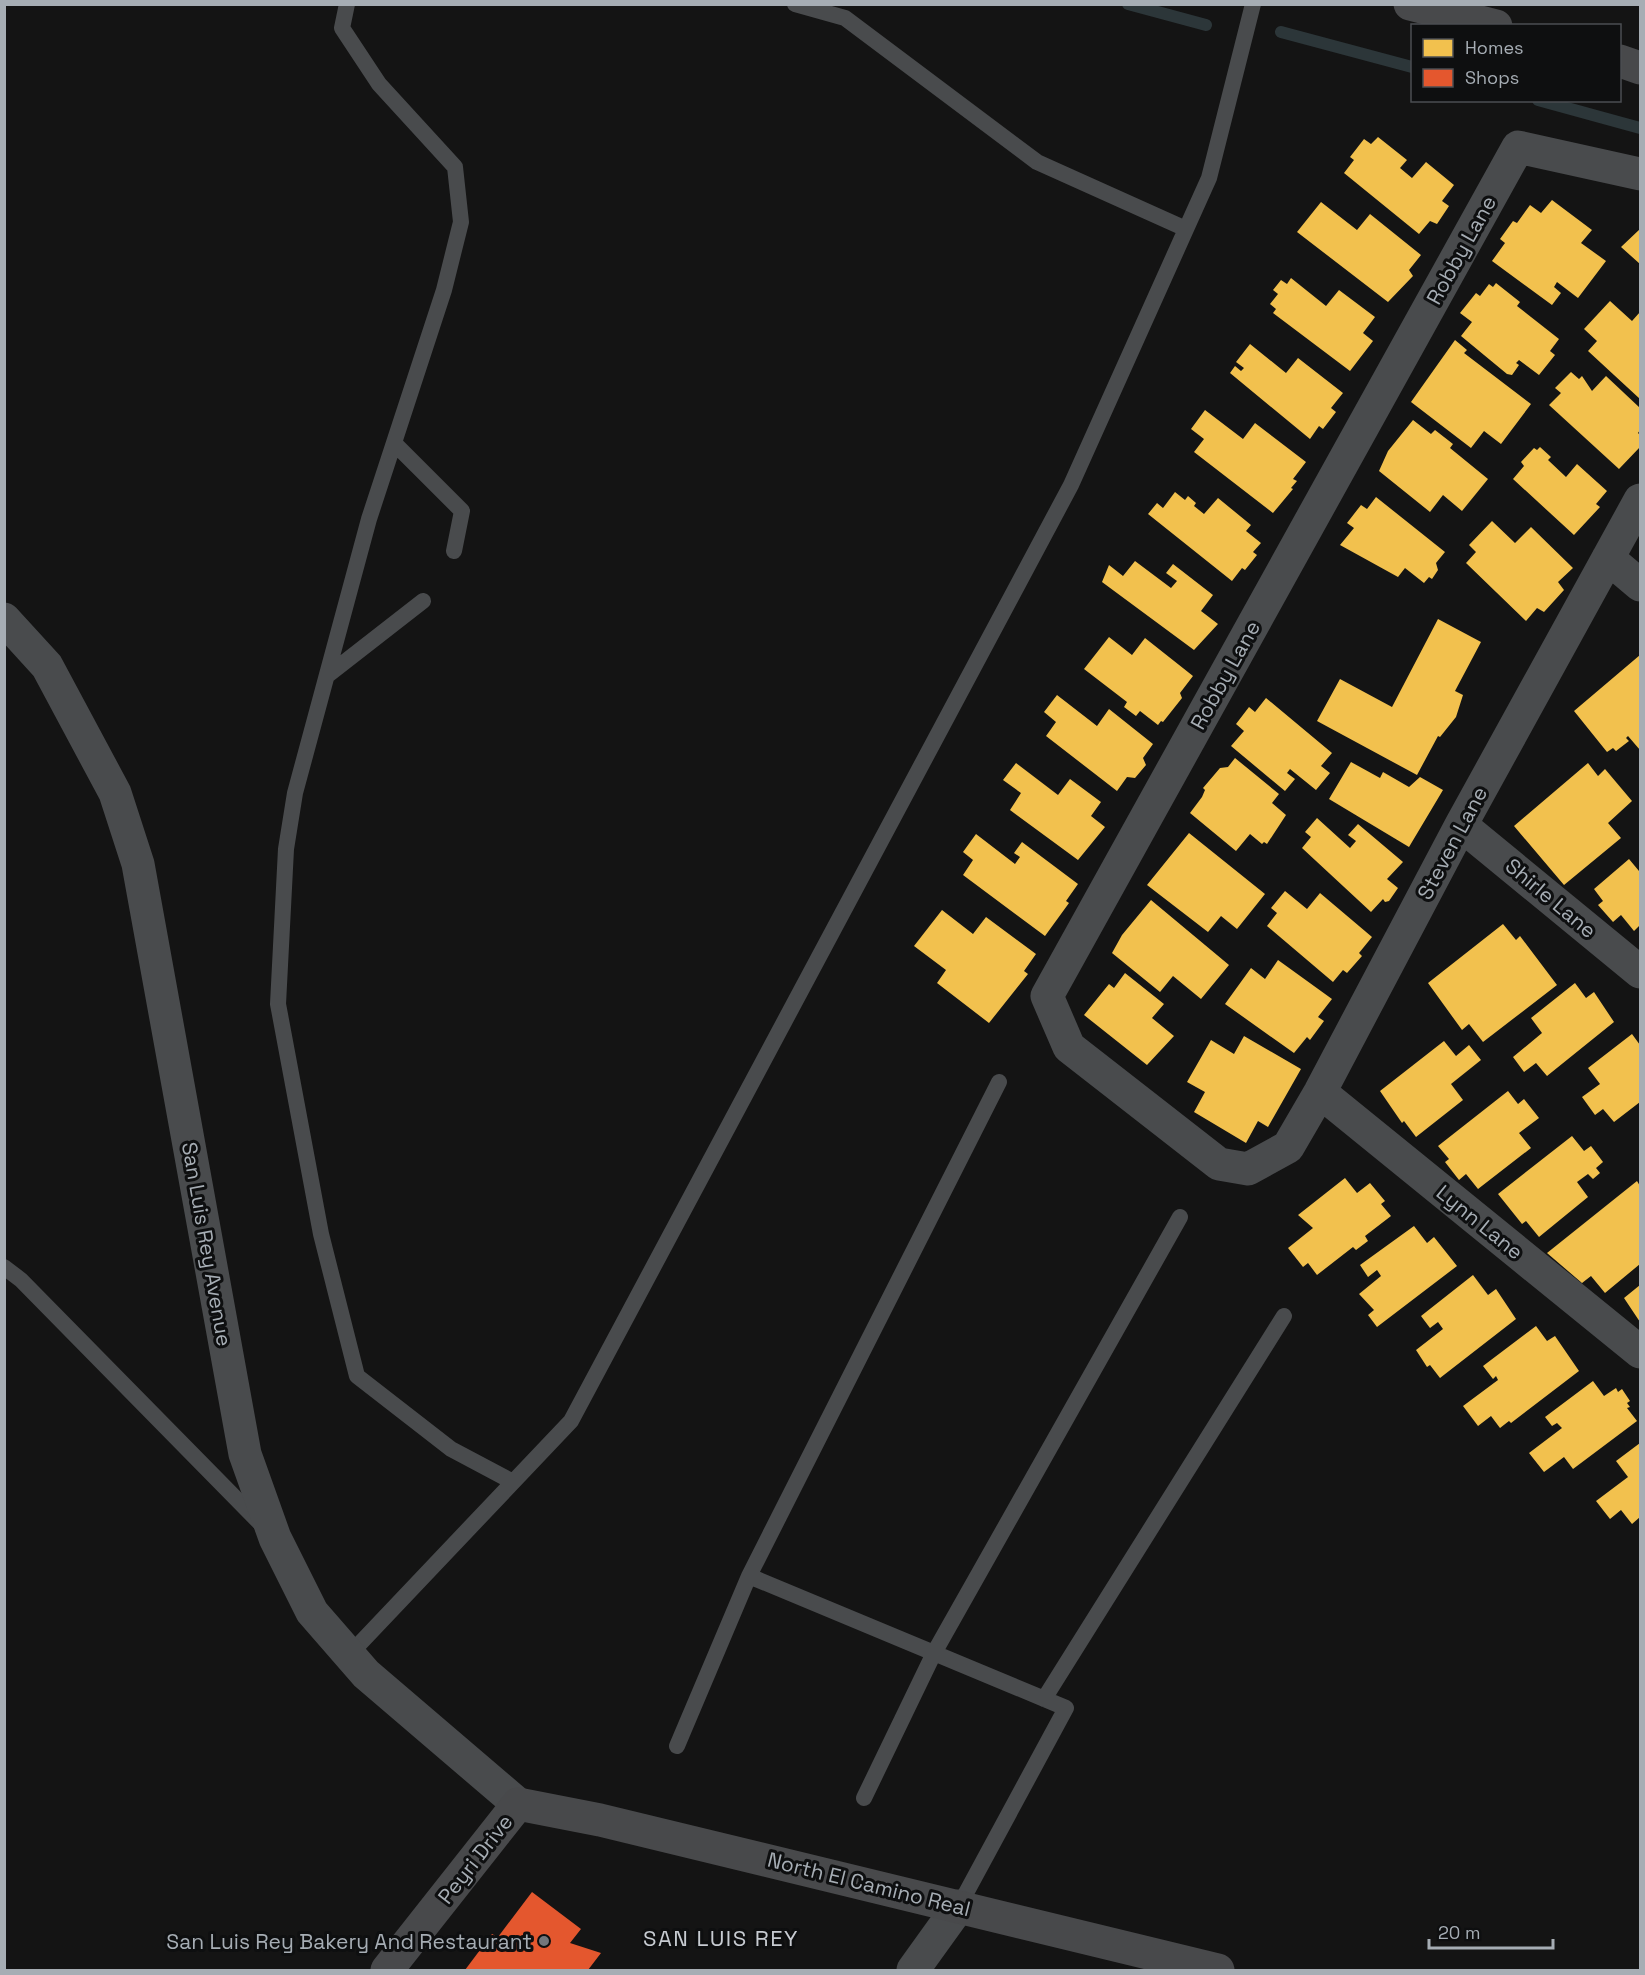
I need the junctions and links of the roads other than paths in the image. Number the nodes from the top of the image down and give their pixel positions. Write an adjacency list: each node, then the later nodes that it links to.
1 (347, 4): 10 (lane)
2 (795, 4): 9 (lane)
3 (1253, 4): 9 (lane)
4 (1410, 4): 5 (street)
5 (1488, 24)
6 (1621, 61): 7 (street)
7 (1641, 68)
8 (1641, 174): 22 (street, Robby Lane)
9 (1186, 229): 27 (lane)
10 (394, 443): 12 (lane); 17 (lane)
11 (1641, 500): 13 (street, Steven Lane)
12 (454, 551)
13 (1608, 558): 14 (street); 18 (street, Steven Lane)
14 (1641, 585)
15 (423, 601): 17 (lane)
16 (4, 618): 28 (street, San Luis Rey Avenue)
17 (328, 675): 27 (lane)
18 (1461, 825): 19 (street, Shirle Lane); 21 (street, Steven Lane)
19 (1641, 972)
20 (999, 1082): 29 (lane)
21 (1320, 1092): 22 (street, Steven Lane); 26 (street, Lynn Lane)
22 (1248, 1169)
23 (1180, 1217): 30 (lane)
24 (4, 1267): 28 (lane)
25 (1284, 1316): 32 (lane)
26 (1641, 1352)
27 (513, 1482): 31 (lane)
28 (275, 1538): 31 (street, San Luis Rey Avenue)
29 (749, 1576): 30 (lane); 33 (lane)
30 (934, 1653): 32 (lane); 34 (lane)
31 (350, 1655): 35 (street, San Luis Rey Avenue)
32 (1044, 1699): 36 (lane)
33 (677, 1746)
34 (864, 1798)
35 (518, 1804): 36 (street, North El Camino Real); 37 (street, Peyri Drive)
36 (959, 1906): 38 (street); 39 (street, North El Camino Real)
37 (387, 1971)
38 (913, 1971)
39 (1218, 1971)

